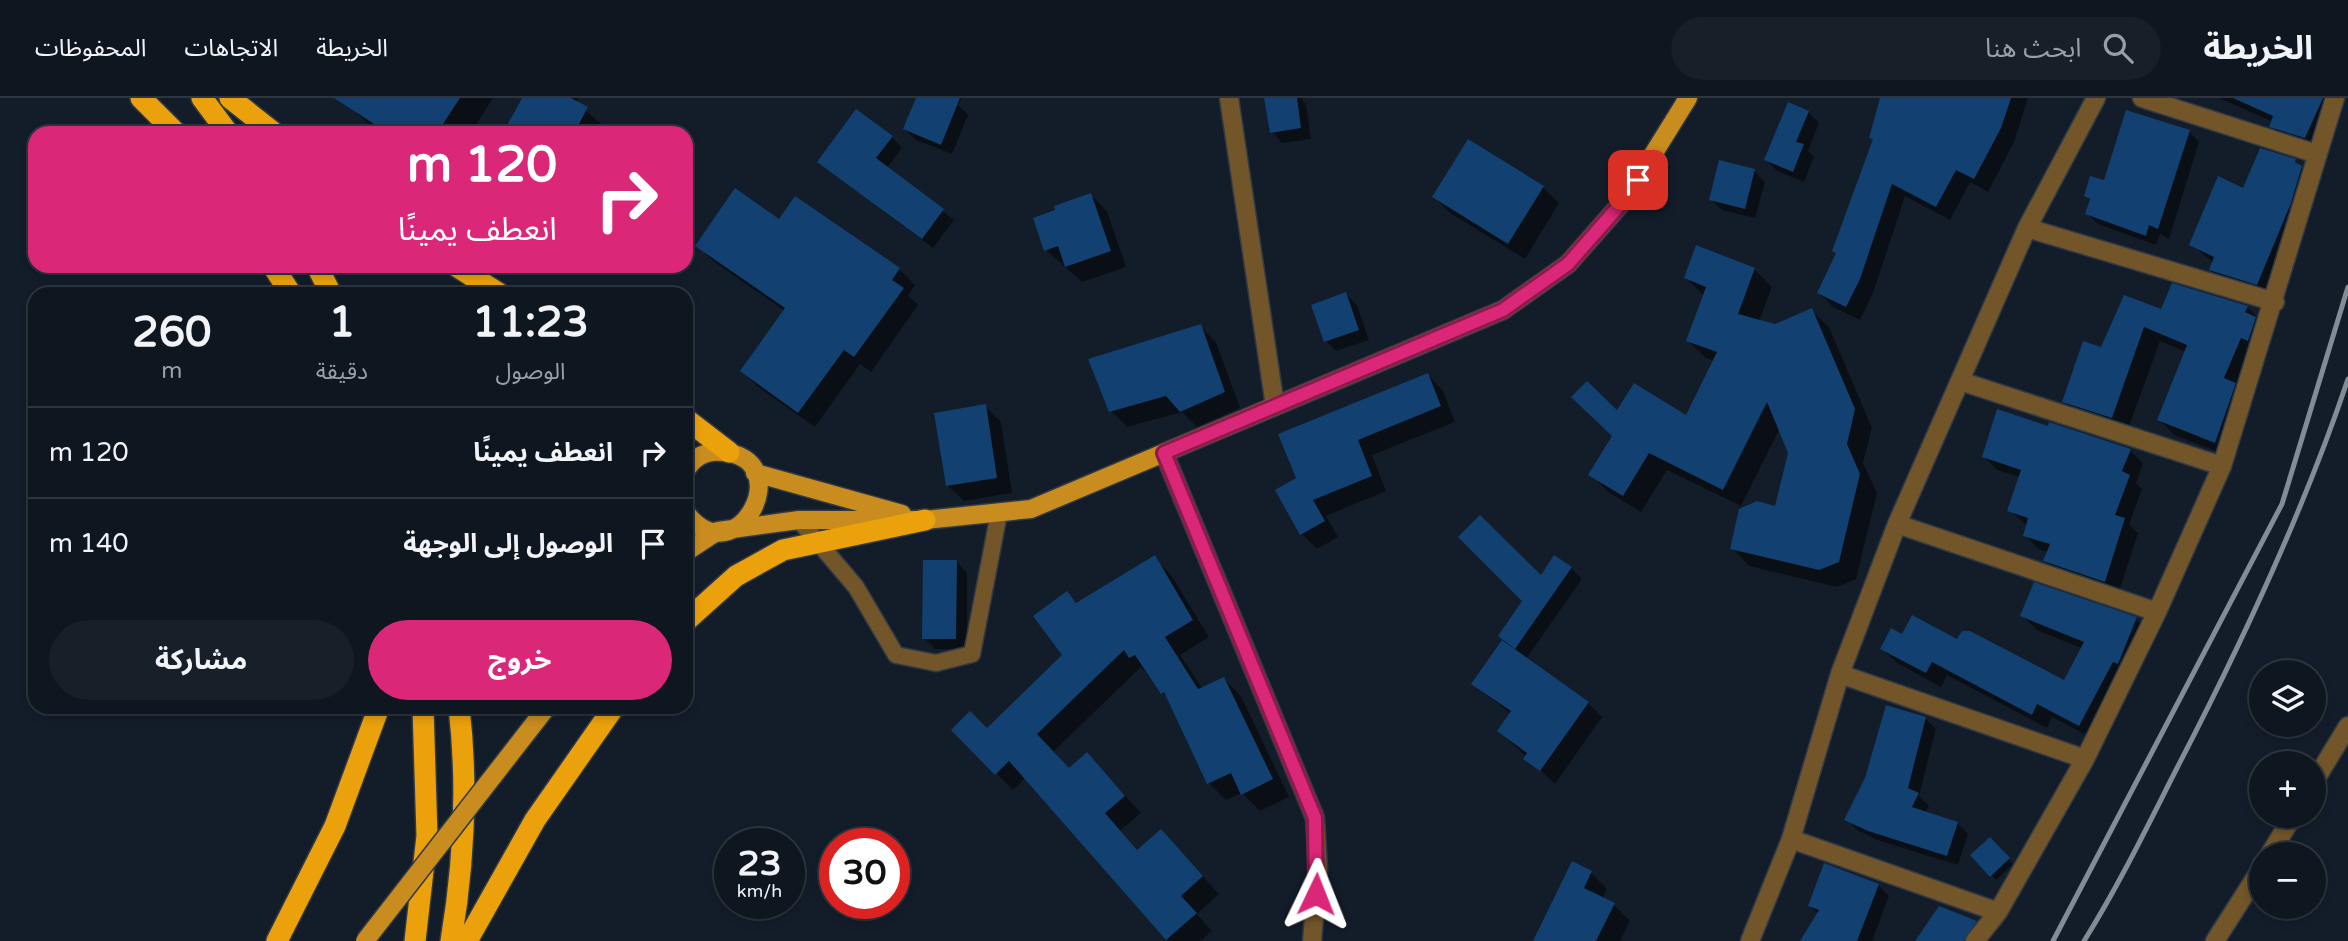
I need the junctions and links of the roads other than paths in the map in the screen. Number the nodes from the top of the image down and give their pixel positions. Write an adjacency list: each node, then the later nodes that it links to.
1 (141, 98): 9 (highway)
2 (202, 98): 10 (highway)
3 (230, 98): 11 (highway)
4 (1229, 98): 18 (street)
5 (1688, 98): 18 (main road)
6 (2096, 98): 13 (street)
7 (2142, 98): 12 (street)
8 (2335, 98): 12 (street)
9 (169, 126)
10 (223, 126)
11 (265, 126)
12 (2317, 155): 16 (street)
13 (2027, 228): 16 (street); 17 (street)
14 (467, 273): 15 (highway)
15 (489, 287)
16 (2275, 302): 23 (street)
17 (1960, 381): 23 (street); 29 (street)
18 (1275, 406): 21 (main road)
19 (693, 424): 20 (highway)
20 (729, 452): 22 (main road); 24 (main road)
21 (1164, 453): 25 (main road); 52 (street)
22 (693, 463)
23 (2222, 466): 33 (street)
24 (755, 473): 27 (main road); 30 (main road)
25 (999, 513): 27 (main road); 31 (lane)
26 (799, 520): 27 (main road); 30 (main road); 31 (lane)
27 (925, 520): 31 (highway)
28 (693, 521): 30 (main road)
29 (1896, 524): 33 (street); 35 (street)
30 (718, 531): 32 (main road)
31 (818, 542): 34 (highway)
32 (693, 547)
33 (2157, 612): 42 (street)
34 (693, 615)
35 (1840, 674): 42 (street); 44 (street)
36 (376, 714): 47 (highway)
37 (423, 714): 49 (highway)
38 (460, 714): 50 (highway)
39 (542, 714): 48 (main road, bridge)
40 (609, 714): 51 (highway)
41 (2348, 726): 43 (street)
42 (2085, 759): 46 (street)
43 (2326, 762)
44 (1791, 839): 46 (street); 53 (street)
45 (2249, 888): 55 (street)
46 (1998, 912): 54 (street)
47 (277, 941)
48 (365, 941)
49 (415, 941)
50 (451, 941)
51 (467, 941)
52 (1312, 941)
53 (1750, 941)
54 (1975, 941)
55 (2215, 941)

